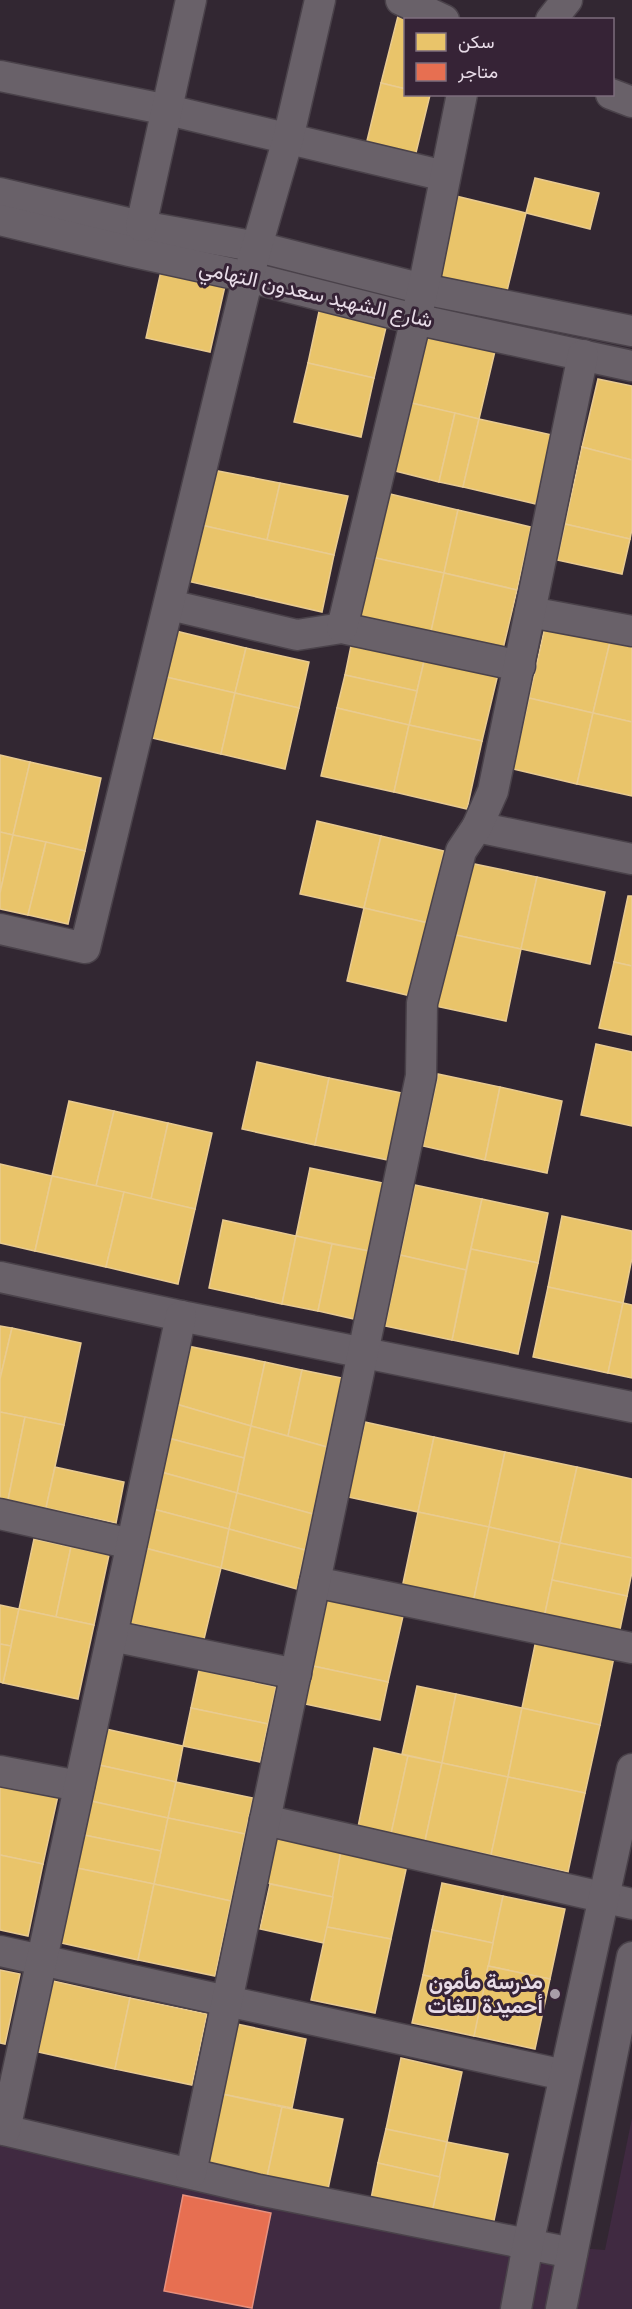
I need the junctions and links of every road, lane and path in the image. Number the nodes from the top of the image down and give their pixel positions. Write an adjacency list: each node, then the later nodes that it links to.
1 (191, 0): 11 (street)
2 (320, 0): 12 (street)
3 (401, 0): 5 (street)
4 (567, 0): 6 (street)
5 (440, 18)
6 (553, 18)
7 (0, 76): 11 (street)
8 (614, 95): 10 (street)
9 (462, 96): 13 (street)
10 (632, 102)
11 (168, 111): 12 (street); 16 (street)
12 (288, 140): 13 (street); 17 (street)
13 (445, 176): 19 (street)
14 (0, 193): 16 (street, شارع الشهيد سعدون التهامي)
15 (0, 220): 18 (street, شارع الشهيد سعدون التهامي)
16 (141, 226): 17 (street, شارع الشهيد سعدون التهامي)
17 (258, 247): 18 (street); 19 (street, شارع الشهيد سعدون التهامي)
18 (248, 277): 20 (street, شارع الشهيد سعدون التهامي); 24 (street)
19 (423, 289): 20 (street); 21 (street, شارع الشهيد سعدون التهامي)
20 (415, 319): 22 (street, شارع الشهيد سعدون التهامي); 26 (street)
21 (632, 331)
22 (583, 355): 23 (street, شارع الشهيد سعدون التهامي); 25 (street)
23 (632, 366)
24 (170, 605): 26 (street); 31 (street)
25 (530, 612): 27 (street); 28 (street)
26 (342, 628): 28 (street)
27 (632, 632)
28 (519, 666): 29 (street)
29 (477, 827): 30 (street); 34 (street)
30 (632, 859)
31 (0, 929)
32 (0, 1277): 33 (street)
33 (180, 1316): 34 (street); 37 (street)
34 (363, 1353): 35 (street); 38 (street)
35 (632, 1407)
36 (0, 1514): 37 (street)
37 (131, 1544): 39 (street)
38 (315, 1582): 40 (street); 41 (street)
39 (112, 1636): 41 (street); 44 (street)
40 (632, 1648)
41 (296, 1674): 45 (street)
42 (632, 1769): 46 (street)
43 (0, 1771): 44 (street)
44 (79, 1786): 50 (street)
45 (265, 1820): 46 (street); 51 (street)
46 (603, 1898): 47 (street); 52 (street)
47 (632, 1904)
48 (0, 1951): 50 (street)
49 (632, 1959): 56 (street)
50 (42, 1960): 51 (street); 53 (street)
51 (227, 2000): 52 (street); 54 (street)
52 (564, 2075): 55 (street)
53 (2, 2130): 54 (street)
54 (191, 2173): 55 (street)
55 (528, 2244): 56 (street); 57 (street)
56 (572, 2253): 58 (street)
57 (516, 2309)
58 (561, 2309)

